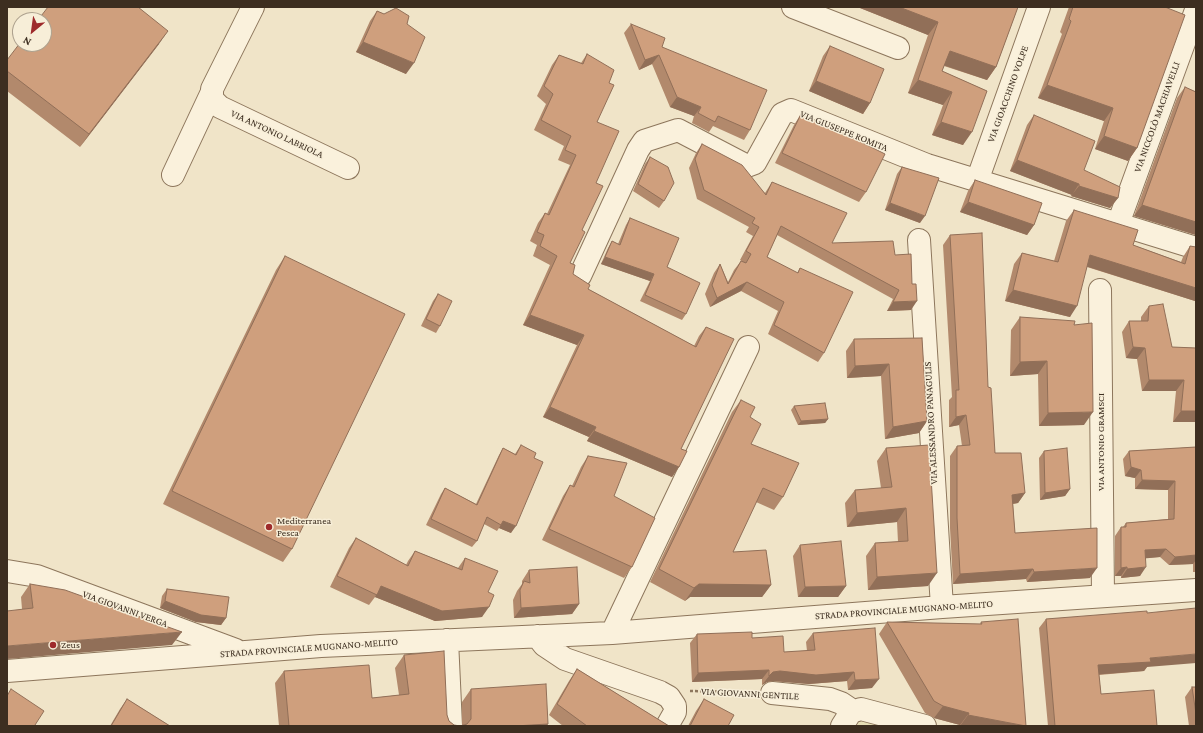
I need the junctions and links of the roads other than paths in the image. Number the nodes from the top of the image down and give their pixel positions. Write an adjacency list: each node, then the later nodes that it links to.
1 (253, 7): 6 (street)
2 (1039, 7): 9 (street, VIA GIOACCHINO VOLPE)
3 (800, 8): 5 (street)
4 (1196, 10): 10 (street, VIA NICCOLÒ MACHIAVELLI)
5 (898, 48)
6 (211, 94): 7 (street, VIA ANTONIO LABRIOLA); 8 (street)
7 (348, 168)
8 (173, 175)
9 (977, 181): 10 (street, VIA GIUSEPPE ROMITA); 13 (street, VIA GIUSEPPE ROMITA)
10 (1118, 224): 12 (street, VIA GIUSEPPE ROMITA)
11 (919, 240): 19 (street, VIA ALESSANDRO PANAGULIS)
12 (1196, 248)
13 (580, 276)
14 (1100, 290): 18 (street, VIA ANTONIO GRAMSCI)
15 (748, 347): 20 (street)
16 (7, 571): 23 (street, VIA GIOVANNI VERGA)
17 (1196, 590): 18 (street, STRADA PROVINCIALE MUGNANO-MELITO)
18 (1103, 595): 19 (street, STRADA PROVINCIALE MUGNANO-MELITO)
19 (942, 607): 20 (street, STRADA PROVINCIALE MUGNANO-MELITO)
20 (612, 632): 21 (street, STRADA PROVINCIALE MUGNANO-MELITO)
21 (537, 636): 22 (street, STRADA PROVINCIALE MUGNANO-MELITO); 28 (street)
22 (447, 640): 23 (street, STRADA PROVINCIALE MUGNANO-MELITO); 27 (street)
23 (242, 652): 24 (street, STRADA PROVINCIALE MUGNANO-MELITO)
24 (7, 670)
25 (772, 693): 26 (street, VIA GIOVANNI GENTILE)
26 (847, 718): 29 (street, VIA GIOVANNI GENTILE)
27 (452, 726)
28 (667, 726)
29 (926, 726)

